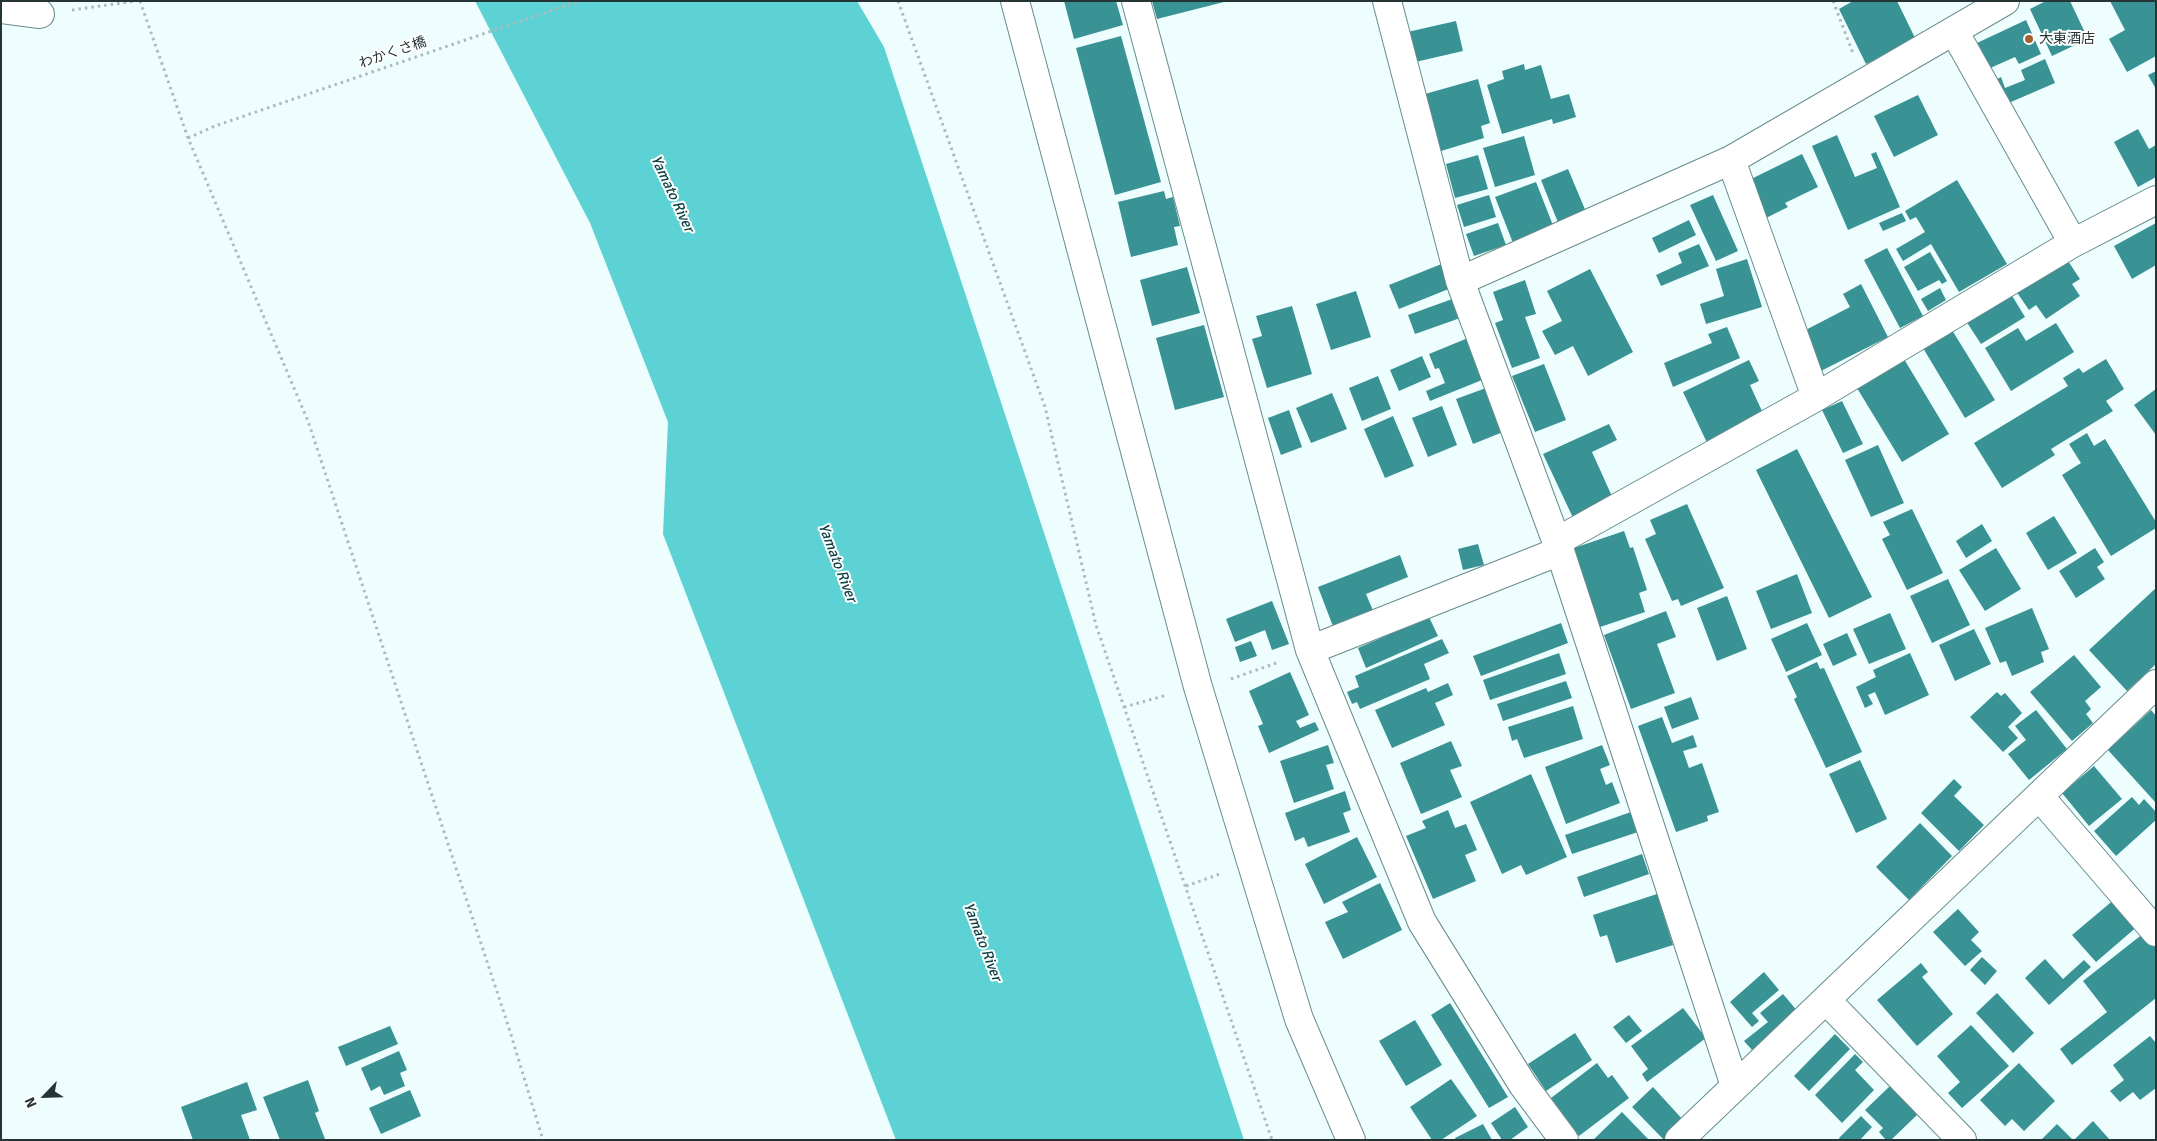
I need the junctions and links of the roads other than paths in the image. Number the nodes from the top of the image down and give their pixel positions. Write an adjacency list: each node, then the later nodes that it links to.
1 (1015, 1): 20 (street)
2 (1136, 1): 14 (street)
3 (1387, 1): 11 (street)
4 (2005, 1): 7 (street)
5 (1, 9): 6 (street)
6 (40, 14)
7 (1954, 30): 8 (street); 10 (street)
8 (1731, 160): 11 (street); 12 (street)
9 (2156, 200): 10 (street)
10 (2073, 243): 12 (street)
11 (1460, 281): 13 (street)
12 (1816, 397): 13 (street)
13 (1558, 546): 14 (street); 19 (street)
14 (1310, 650): 21 (street)
15 (2156, 684): 16 (street)
16 (2039, 796): 17 (street); 18 (street)
17 (2156, 932)
18 (1826, 1000): 19 (street); 23 (street)
19 (1735, 1086): 22 (street)
20 (1351, 1140)
21 (1564, 1140)
22 (1679, 1140)
23 (1962, 1140)

